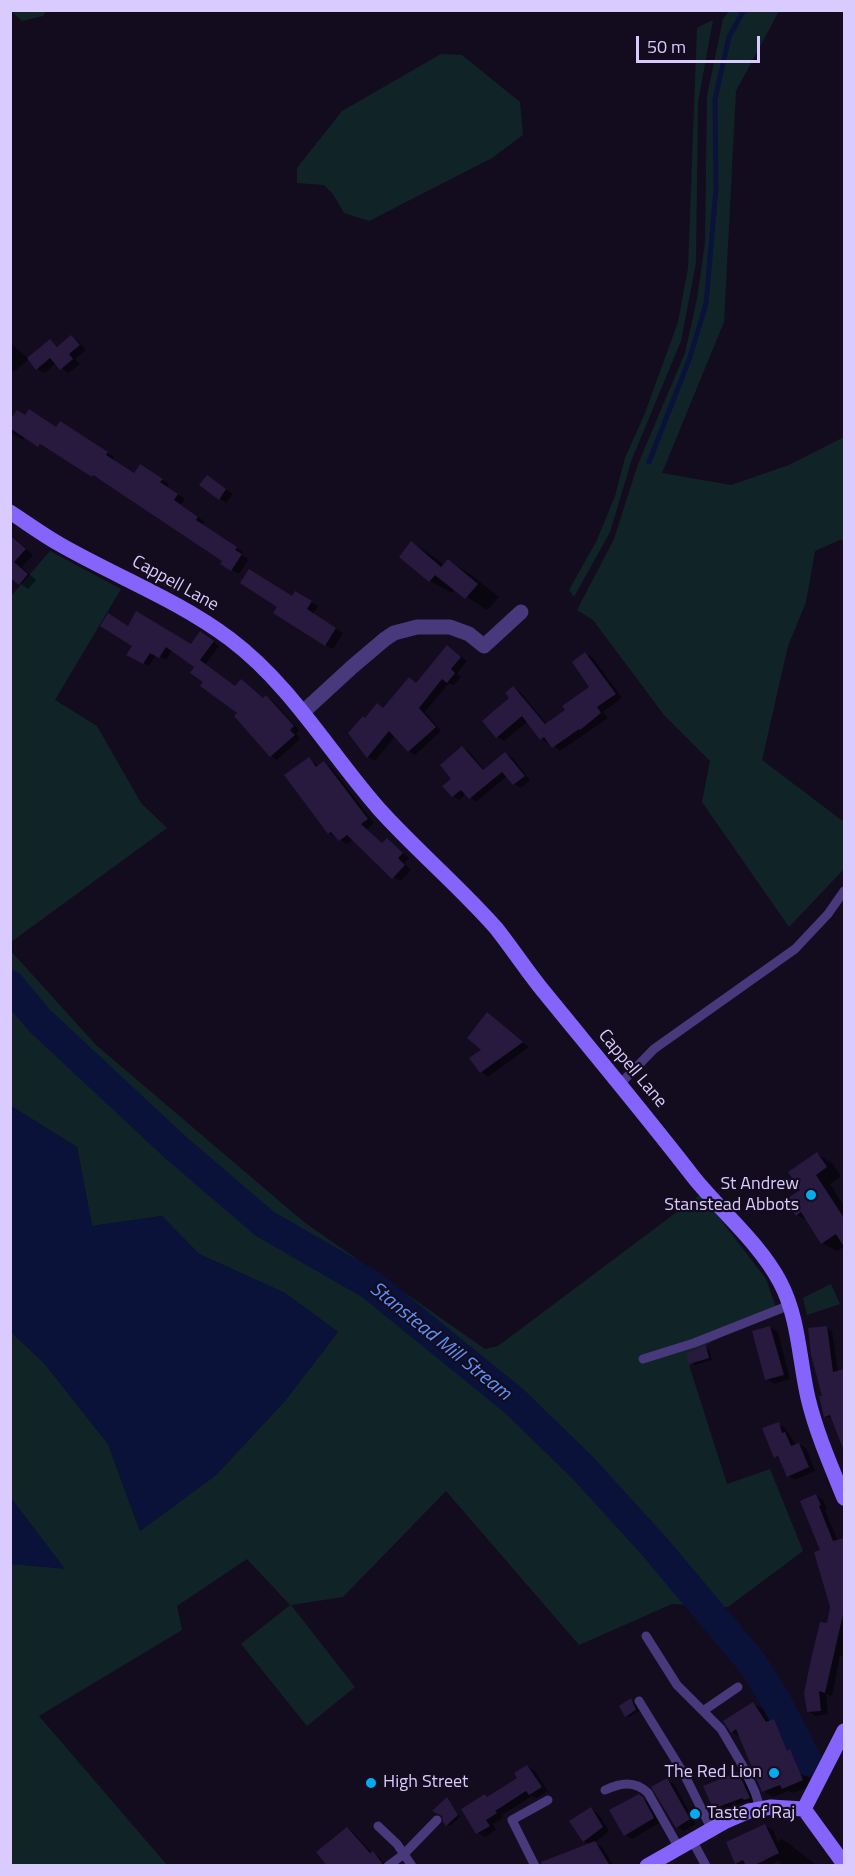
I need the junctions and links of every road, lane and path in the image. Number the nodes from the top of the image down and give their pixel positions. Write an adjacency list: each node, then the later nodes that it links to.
1 (10, 512): 3 (street, Cappell Lane)
2 (521, 612): 3 (street)
3 (303, 712): 5 (street, Cappell Lane)
4 (844, 891): 5 (lane)
5 (621, 1083): 6 (street, Cappell Lane)
6 (790, 1305): 7 (lane); 8 (street, Cappell Lane)
7 (643, 1359)
8 (844, 1498)
9 (646, 1636): 12 (lane)
10 (738, 1687): 12 (lane)
11 (639, 1701): 20 (lane)
12 (704, 1711): 16 (lane)
13 (844, 1731): 17 (street)
14 (605, 1790): 21 (lane)
15 (548, 1800): 26 (lane)
16 (760, 1808): 17 (street); 20 (street)
17 (804, 1809): 23 (street)
18 (437, 1820): 22 (lane)
19 (378, 1826): 22 (lane)
20 (712, 1830): 21 (street)
21 (686, 1844): 27 (street); 28 (lane)
22 (404, 1854): 24 (lane); 25 (lane)
23 (844, 1864)
24 (388, 1866)
25 (412, 1866)
26 (535, 1866)
27 (647, 1866)
28 (706, 1866)

